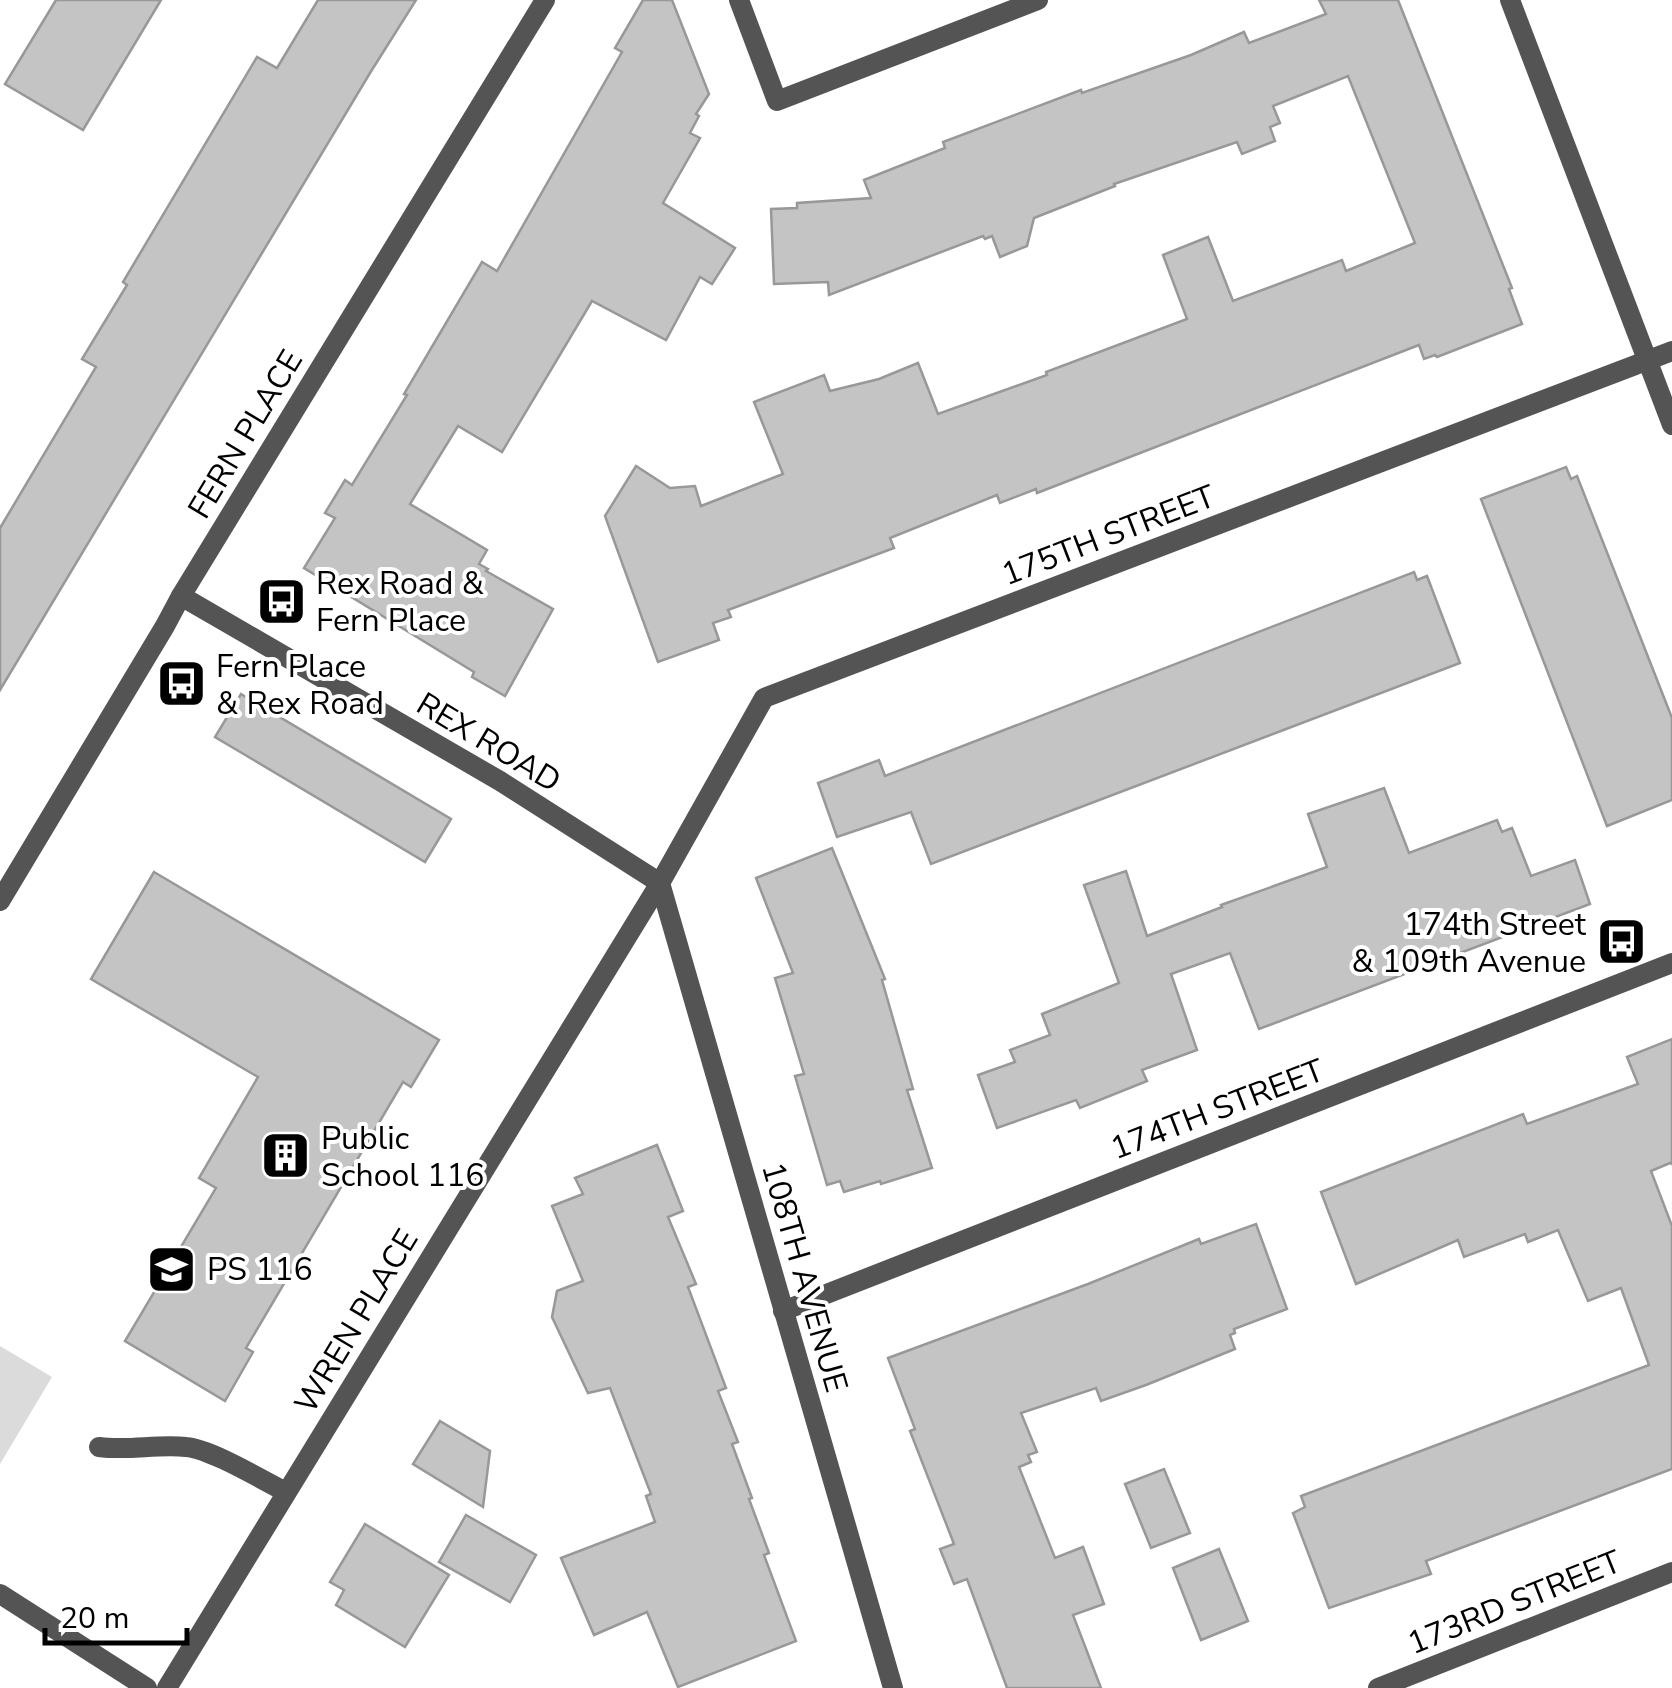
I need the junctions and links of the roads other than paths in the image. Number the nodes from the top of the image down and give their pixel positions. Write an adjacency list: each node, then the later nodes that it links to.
1 (544, 0): 8 (street, FERN PLACE)
2 (739, 0): 3 (street)
3 (1038, 0)
4 (1510, 0): 6 (street)
5 (1672, 351): 6 (street, 175TH STREET)
6 (1648, 360): 7 (street); 9 (street, 175TH STREET)
7 (1672, 425)
8 (181, 596): 9 (street, REX ROAD); 10 (street, FERN PLACE)
9 (660, 883): 12 (street, 108TH AVENUE); 14 (street, WREN PLACE)
10 (0, 901)
11 (1672, 963): 12 (street, 174TH STREET)
12 (784, 1311): 19 (street, 108TH AVENUE)
13 (99, 1447): 14 (street)
14 (286, 1492): 18 (street, WREN PLACE)
15 (1672, 1572): 20 (street, 173RD STREET)
16 (0, 1594): 17 (street)
17 (148, 1688)
18 (166, 1688)
19 (893, 1688)
20 (1378, 1688)

